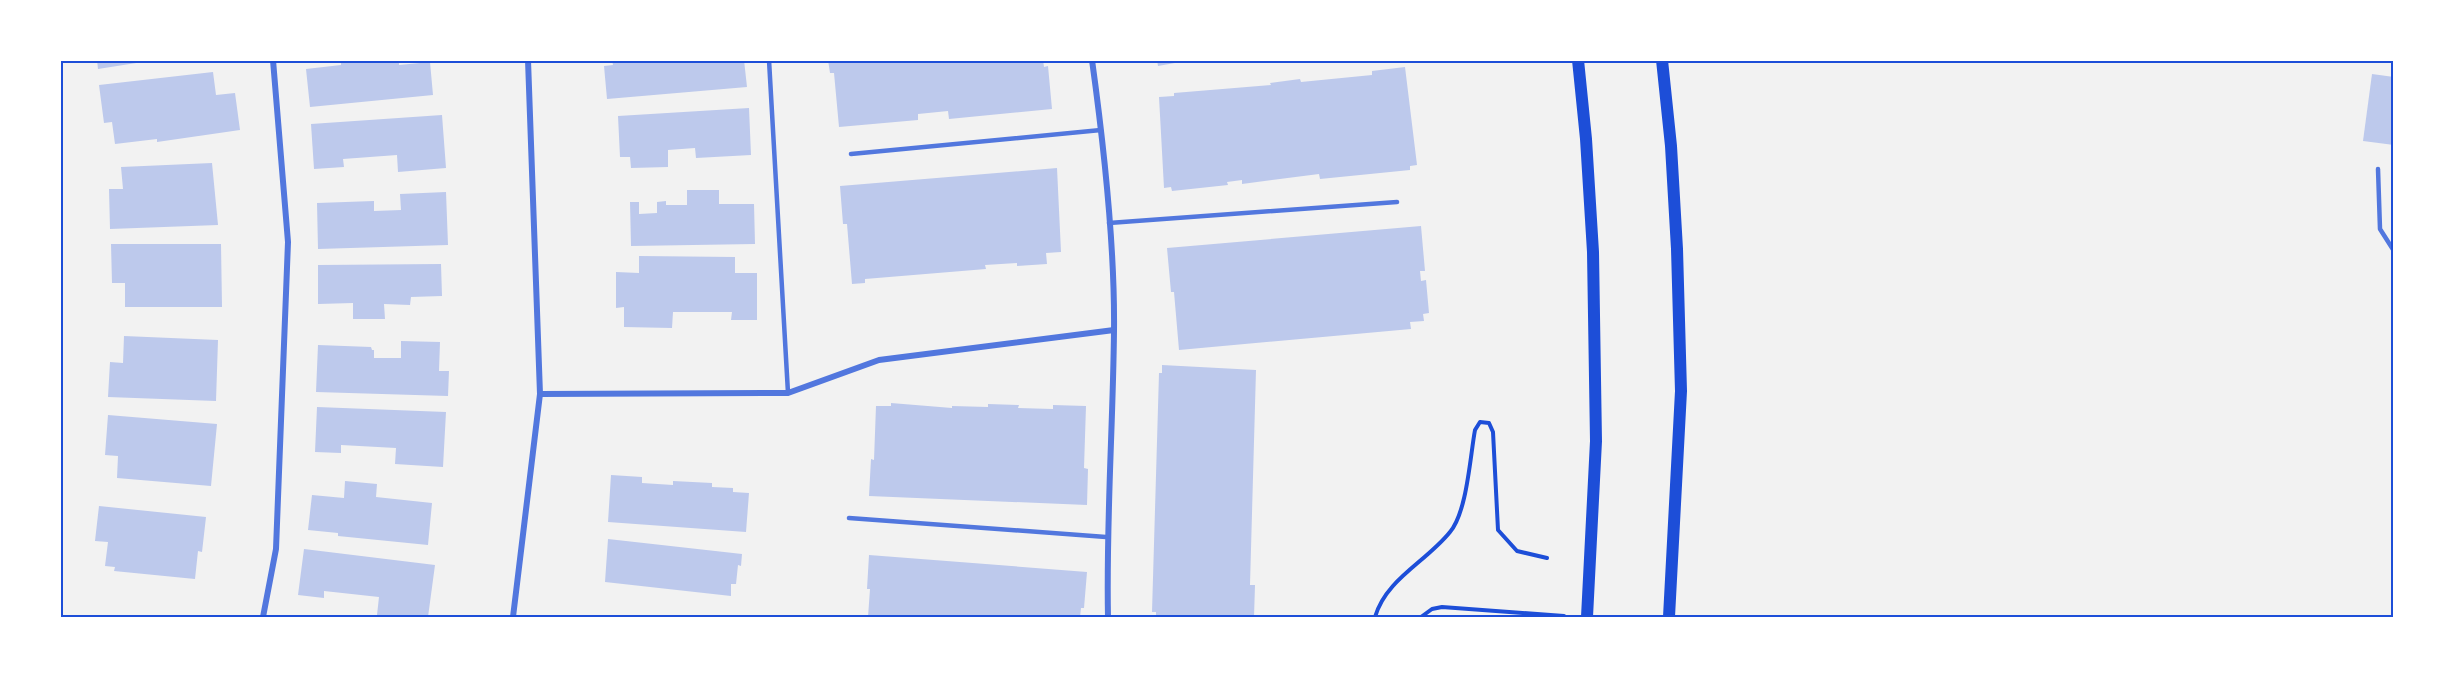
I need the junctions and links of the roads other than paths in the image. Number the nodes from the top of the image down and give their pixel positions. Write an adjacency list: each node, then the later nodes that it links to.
1 (273, 60): 18 (street)
2 (528, 60): 15 (street)
3 (769, 60): 14 (lane)
4 (1092, 60): 7 (street)
5 (1578, 60): 21 (main road)
6 (1662, 60): 22 (main road)
7 (1101, 130): 8 (lane); 11 (street)
8 (851, 154)
9 (2378, 169): 12 (lane)
10 (1397, 202): 11 (lane)
11 (1109, 223): 13 (street)
12 (2394, 251)
13 (1114, 330): 14 (street); 17 (street)
14 (788, 393): 15 (street)
15 (540, 394): 19 (street)
16 (849, 518): 17 (lane)
17 (1106, 537): 20 (street)
18 (263, 617)
19 (513, 617)
20 (1108, 617)
21 (1587, 617)
22 (1669, 617)

